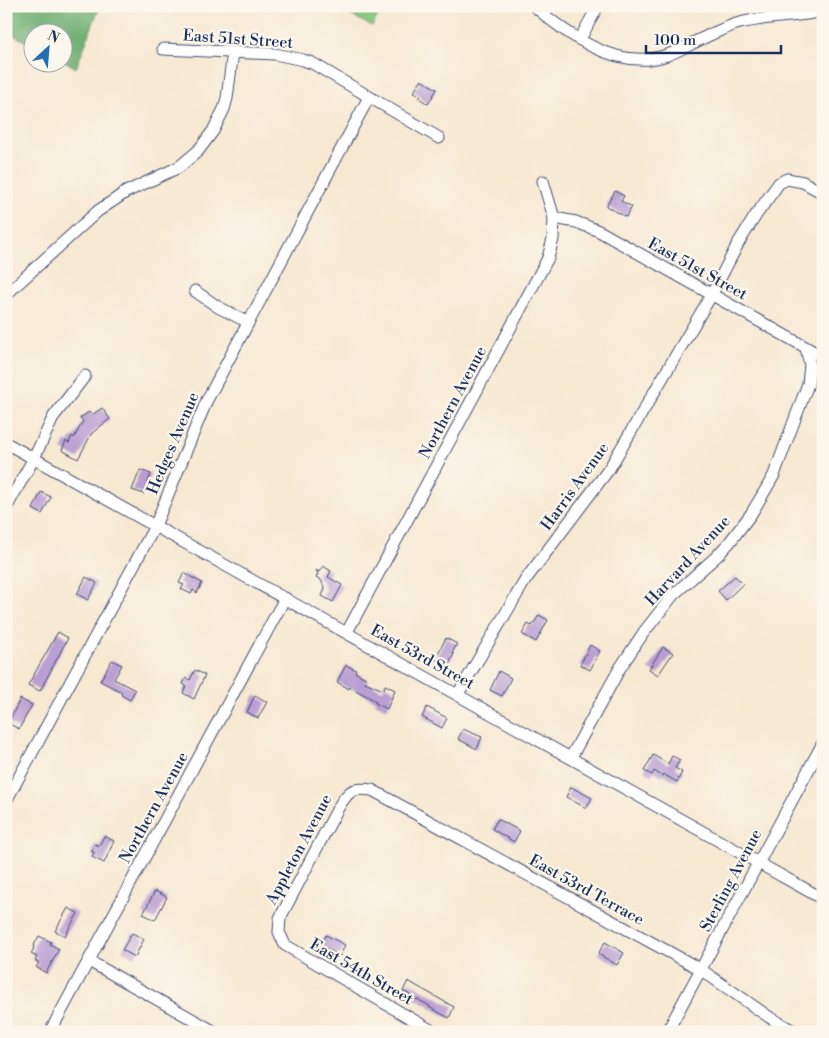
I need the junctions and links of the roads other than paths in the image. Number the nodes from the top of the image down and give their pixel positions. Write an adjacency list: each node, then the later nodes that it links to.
1 (534, 6): 4 (street)
2 (598, 6): 4 (street)
3 (823, 11): 4 (street)
4 (580, 40)
5 (163, 49): 6 (street, East 51st Street)
6 (233, 52): 7 (street, East 51st Street); 14 (street)
7 (369, 97): 8 (street, East 51st Street); 15 (street, Hedges Avenue)
8 (439, 138)
9 (543, 180): 11 (street, Northern Avenue)
10 (823, 193): 13 (street, Harris Avenue)
11 (554, 218): 13 (street, East 51st Street); 24 (street, Northern Avenue)
12 (195, 291): 15 (street)
13 (712, 294): 16 (street, East 51st Street); 25 (street, Harris Avenue)
14 (6, 296)
15 (248, 322): 22 (street, Hedges Avenue)
16 (806, 348): 17 (street, East 51st Street); 27 (street, Harvard Avenue)
17 (823, 357)
18 (85, 376): 20 (street)
19 (6, 443): 20 (street, East 53rd Street)
20 (34, 458): 21 (street); 22 (street, East 53rd Street)
21 (6, 508)
22 (155, 526): 23 (street, East 53rd Street); 29 (street, Hedges Avenue)
23 (286, 598): 24 (street, East 53rd Street); 33 (street, Northern Avenue)
24 (347, 632): 25 (street, East 53rd Street)
25 (458, 694): 27 (street, East 53rd Street)
26 (823, 743): 30 (street, Sterling Avenue)
27 (571, 757): 30 (street, East 53rd Street)
28 (357, 789): 32 (street, Appleton Avenue); 34 (street, East 53rd Terrace)
29 (6, 802)
30 (758, 862): 31 (street, East 53rd Street); 34 (street, Sterling Avenue)
31 (823, 898)
32 (279, 932): 37 (street, East 54th Street)
33 (88, 961): 35 (street); 36 (street, Northern Avenue)
34 (700, 969): 38 (street, Sterling Avenue); 39 (street, East 53rd Terrace)
35 (208, 1030)
36 (50, 1032)
37 (434, 1032)
38 (667, 1032)
39 (794, 1032)

